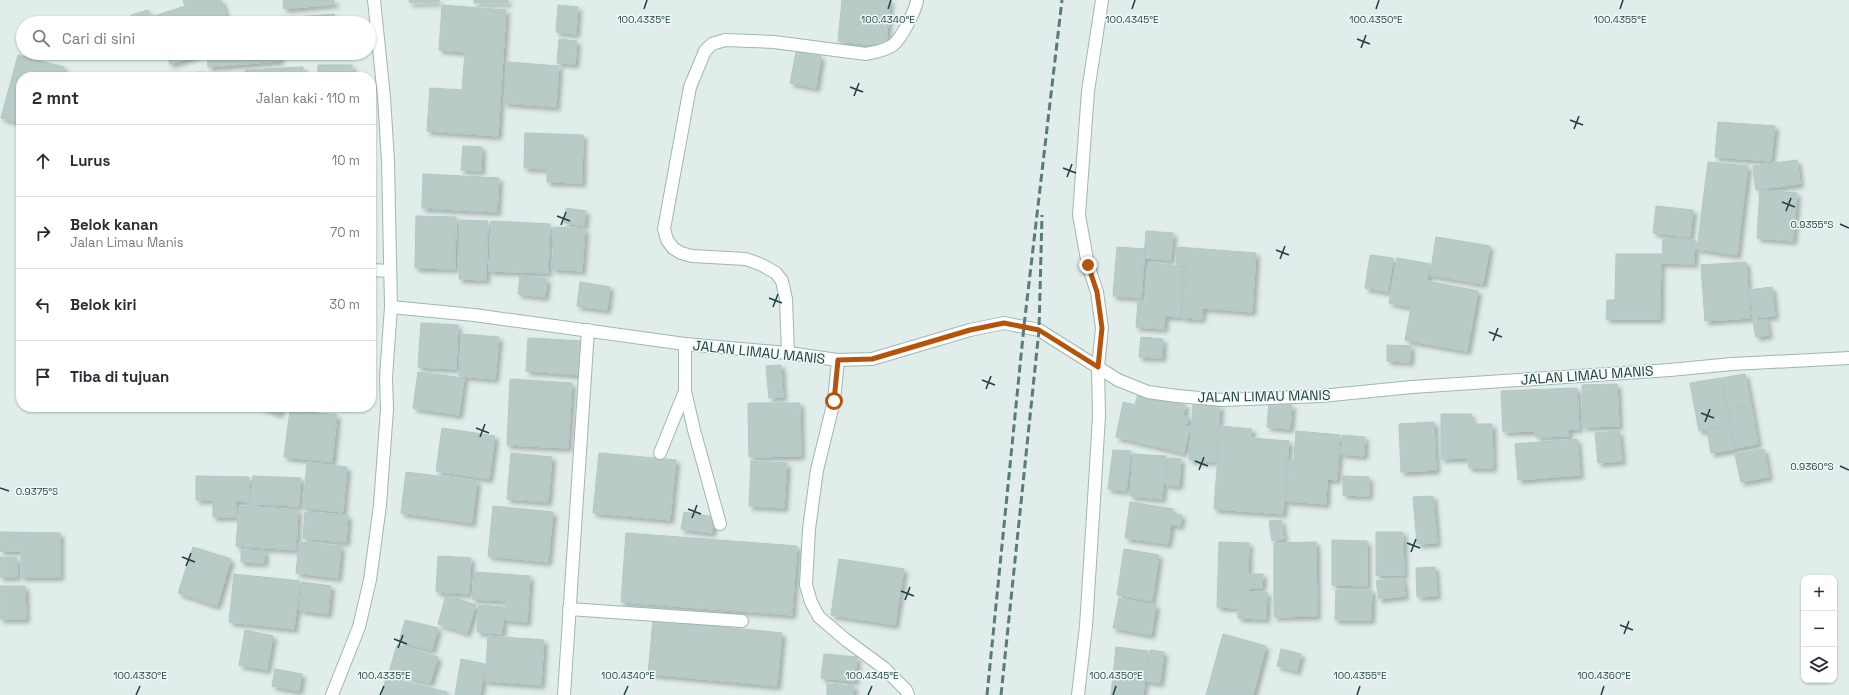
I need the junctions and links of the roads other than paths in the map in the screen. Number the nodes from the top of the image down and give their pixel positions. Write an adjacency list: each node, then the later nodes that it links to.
1 (374, 0): 4 (street)
2 (917, 0): 11 (street)
3 (1102, 0): 14 (street)
4 (376, 16)
5 (376, 20): 7 (street)
6 (376, 270): 7 (street)
7 (390, 271): 8 (street)
8 (391, 307): 9 (street, JALAN LIMAU MANIS); 20 (street)
9 (588, 330): 10 (street, JALAN LIMAU MANIS); 18 (street)
10 (685, 344): 11 (street, JALAN LIMAU MANIS); 15 (street)
11 (788, 353): 13 (street, JALAN LIMAU MANIS)
12 (1849, 358): 14 (street, JALAN LIMAU MANIS)
13 (838, 360): 14 (street, JALAN LIMAU MANIS); 22 (street)
14 (1098, 367): 23 (street)
15 (686, 391): 16 (street); 17 (street)
16 (660, 453)
17 (720, 524)
18 (569, 609): 19 (street); 21 (street)
19 (742, 621)
20 (332, 695)
21 (564, 695)
22 (908, 695)
23 (1078, 695)

